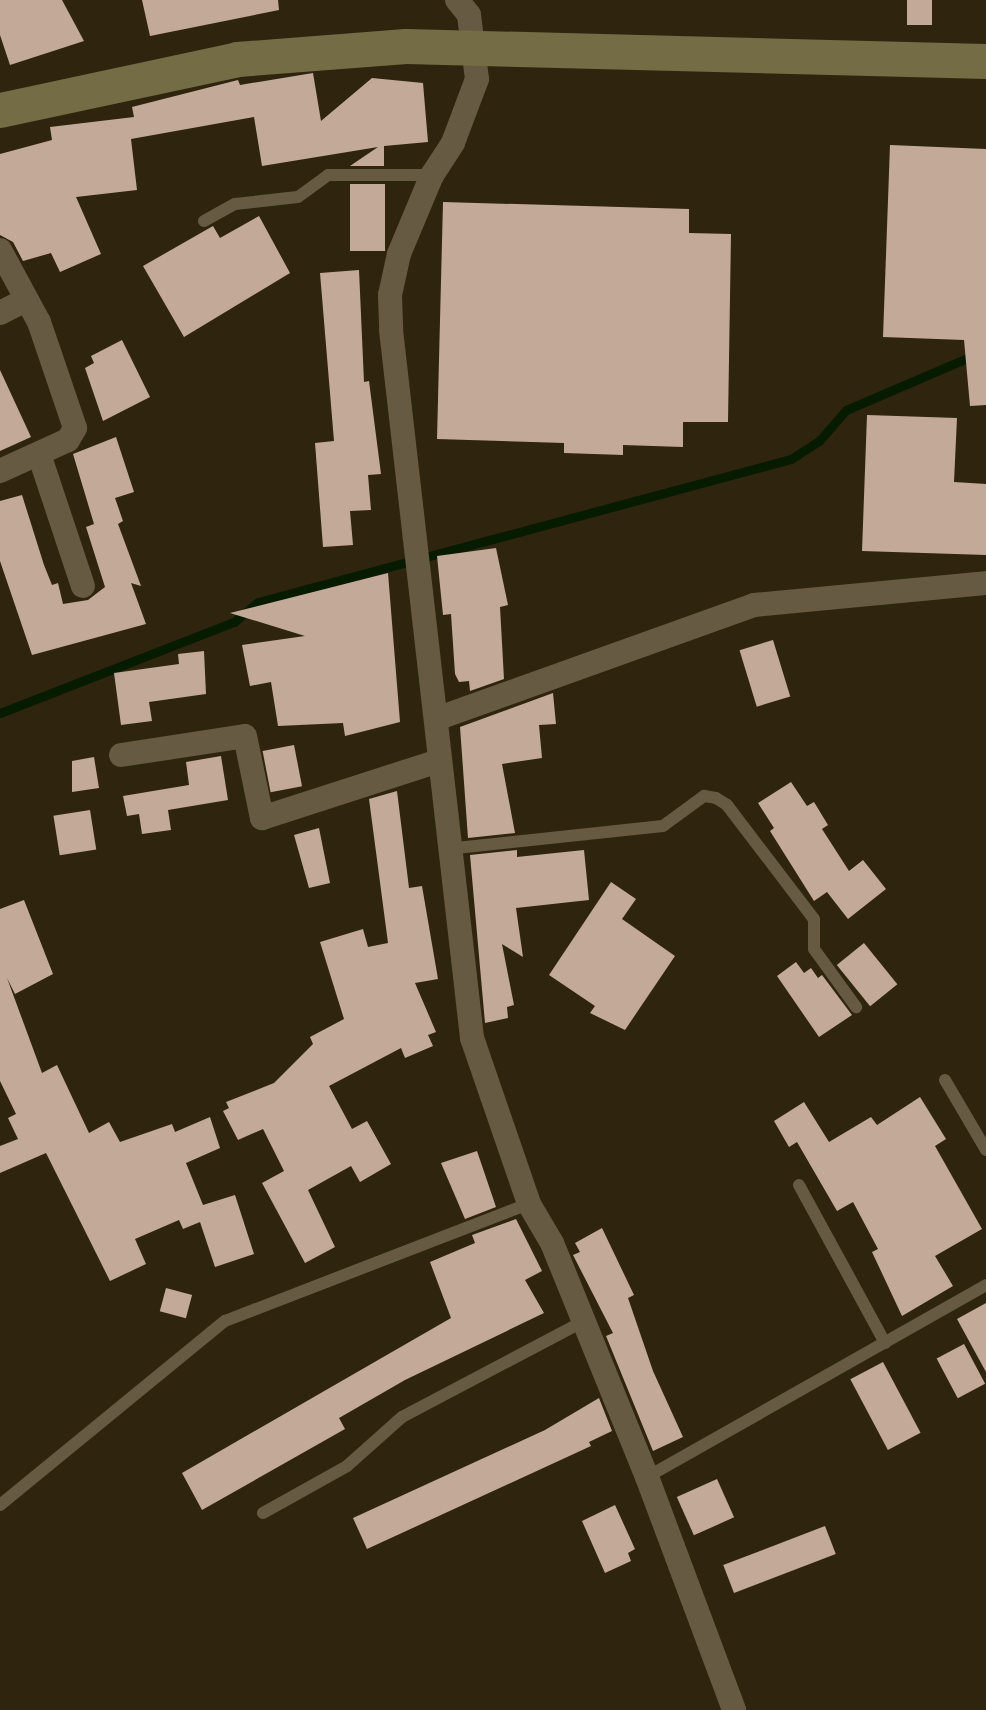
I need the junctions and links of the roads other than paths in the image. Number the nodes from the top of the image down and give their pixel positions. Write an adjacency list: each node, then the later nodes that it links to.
1 (457, 0): 2 (street)
2 (477, 47): 3 (main road); 4 (main road); 5 (street)
3 (986, 61)
4 (0, 110)
5 (432, 175): 6 (lane); 14 (street)
6 (204, 221)
7 (0, 250): 8 (street)
8 (25, 300): 9 (street); 10 (street)
9 (0, 313)
10 (39, 454): 11 (street); 13 (street)
11 (0, 471)
12 (986, 583): 14 (street)
13 (83, 586)
14 (436, 719): 16 (street)
15 (121, 755): 16 (street)
16 (439, 761): 17 (street)
17 (446, 849): 18 (lane); 22 (street)
18 (856, 1007)
19 (945, 1080): 20 (lane)
20 (986, 1150)
21 (799, 1185): 25 (lane)
22 (529, 1205): 24 (street); 27 (lane)
23 (986, 1285): 25 (lane)
24 (582, 1322): 26 (street); 28 (lane)
25 (885, 1343): 26 (lane)
26 (647, 1477): 29 (street)
27 (0, 1505)
28 (263, 1513)
29 (734, 1710)

